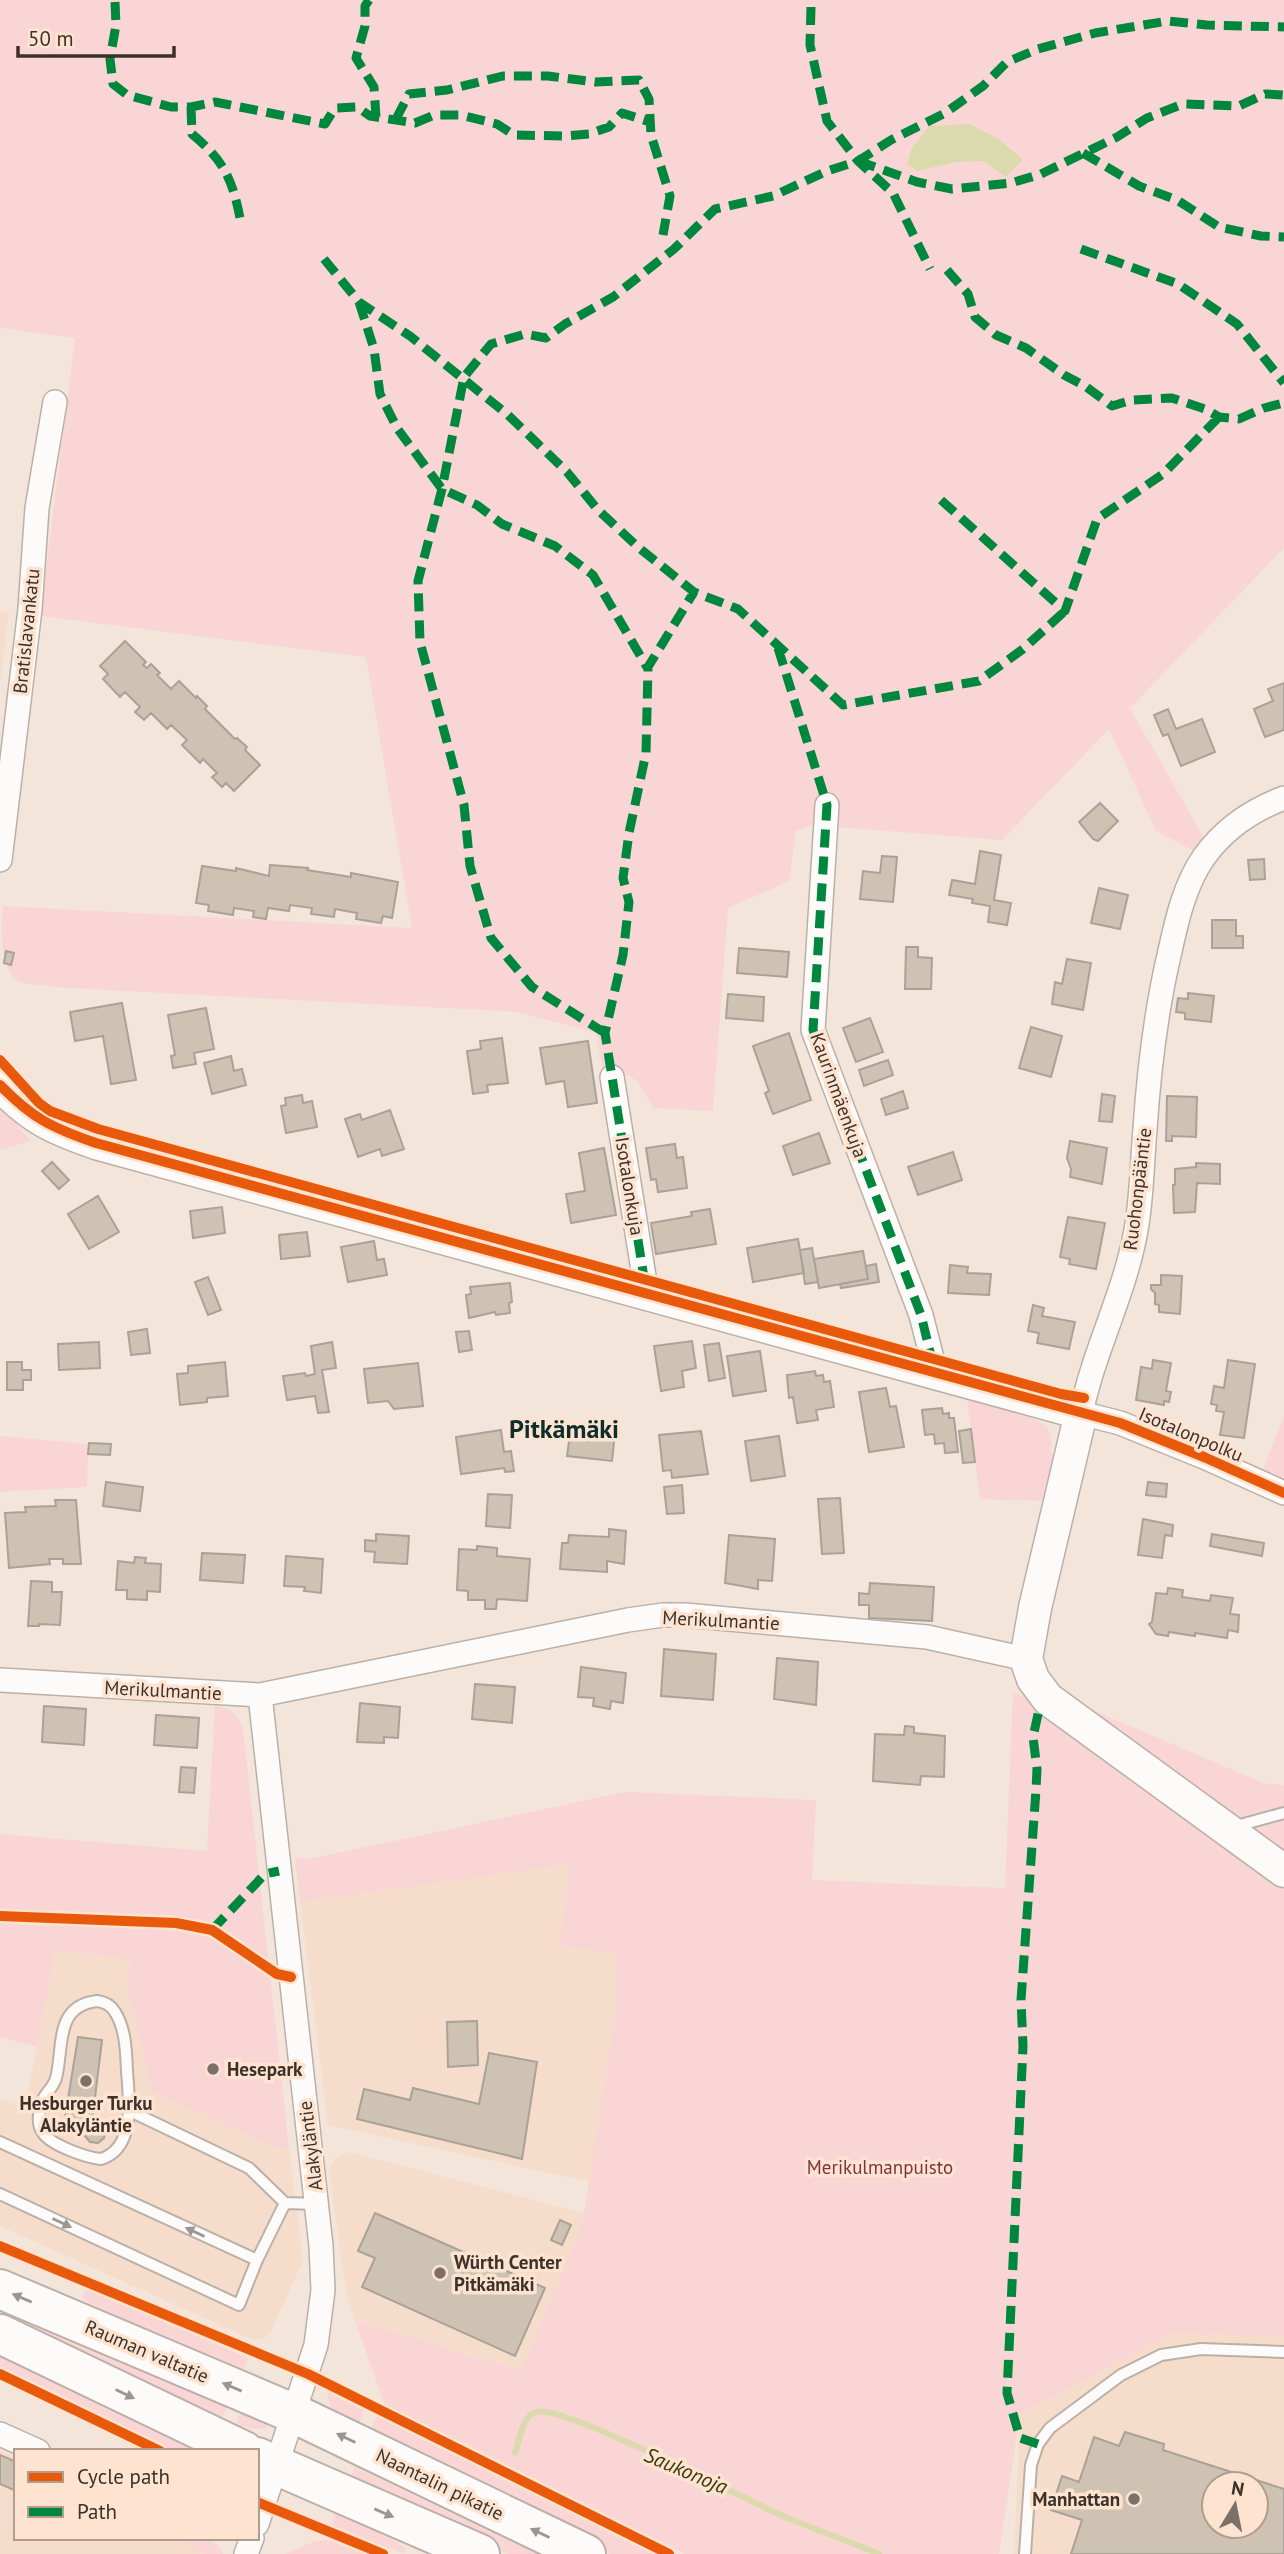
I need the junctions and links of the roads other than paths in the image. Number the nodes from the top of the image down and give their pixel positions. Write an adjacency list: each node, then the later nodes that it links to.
1 (54, 402): 2 (street, Bratislavankatu)
2 (8, 733): 3 (street, Bratislavankatu)
3 (3, 798): 6 (street, Bratislavankatu)
4 (1284, 798): 11 (street, Ruohonpääntie)
5 (827, 805): 10 (street, Kaurinmäenkuja)
6 (0, 860)
7 (612, 1077): 9 (street, Isotalonkuja)
8 (0, 1085): 9 (street)
9 (647, 1294): 10 (street)
10 (936, 1374): 11 (street)
11 (1082, 1413): 12 (street, Isotalonpolku); 13 (street, Ruohonpääntie)
12 (1284, 1493)
13 (1026, 1659): 15 (street, Merikulmantie); 17 (street)
14 (0, 1680): 15 (street, Merikulmantie)
15 (260, 1695): 23 (street, Alakyläntie)
16 (1284, 1814): 17 (lane)
17 (1226, 1829): 18 (street)
18 (1284, 1871)
19 (130, 2111): 19 (lane); 22 (lane)
20 (0, 2142): 24 (lane, one-way to 20)
21 (0, 2194): 24 (lane, one-way to 24)
22 (285, 2203): 23 (lane); 24 (lane)
23 (317, 2204): 28 (street, Alakyläntie)
24 (257, 2260)
25 (0, 2289): 28 (highway, Rauman valtatie, one-way to 25)
26 (0, 2334): 31 (highway, one-way to 31)
27 (1284, 2352): 35 (lane)
28 (295, 2414): 32 (street, Alakyläntie); 34 (highway, Naantalin pikatie, one-way to 28)
29 (0, 2434): 30 (street)
30 (34, 2449)
31 (240, 2449)
32 (259, 2458): 33 (highway, one-way to 33)
33 (481, 2554)
34 (586, 2554)
35 (1025, 2554)

